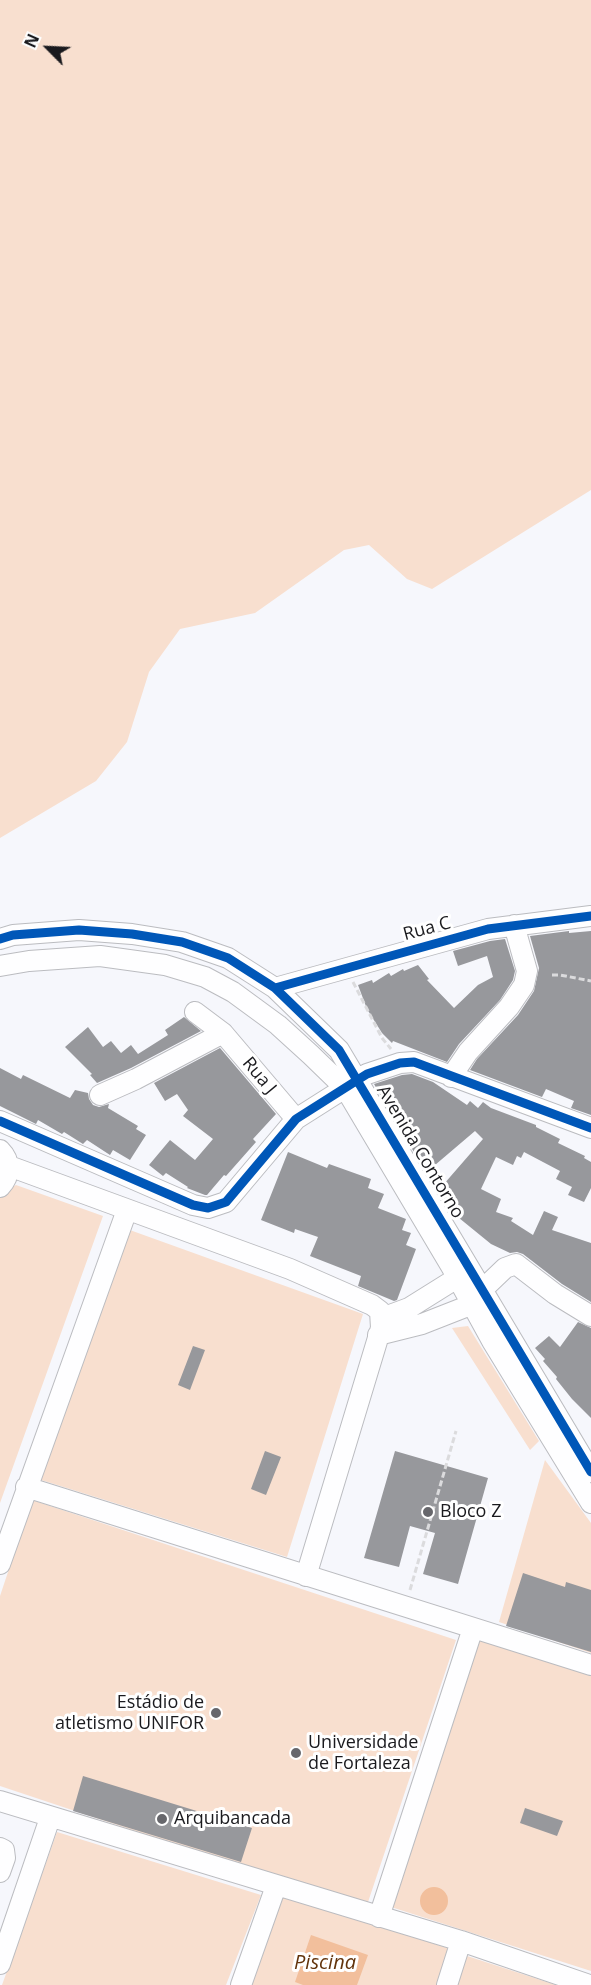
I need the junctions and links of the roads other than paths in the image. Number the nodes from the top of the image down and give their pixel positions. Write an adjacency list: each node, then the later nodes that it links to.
1 (591, 916): 2 (street, Rua C)
2 (514, 925): 5 (street, Rua C); 8 (street)
3 (0, 939): 5 (street, Avenida Contorno)
4 (0, 966): 9 (street, Avenida Contorno)
5 (275, 988): 9 (street, Avenida Contorno)
6 (195, 1012): 7 (street, Rua J)
7 (223, 1033): 10 (street); 11 (street, Rua J)
8 (451, 1077): 9 (street); 13 (street)
9 (351, 1084): 11 (street); 17 (street, Avenida Contorno); 17 (street, Avenida Contorno)
10 (100, 1095)
11 (296, 1119): 12 (street)
12 (0, 1121)
13 (591, 1128)
14 (4, 1158): 15 (street); 16 (street)
15 (0, 1187)
16 (127, 1210): 19 (street); 21 (street)
17 (466, 1286): 18 (street); 19 (street); 19 (street); 20 (street, Avenida Contorno); 22 (street, Avenida Contorno)
18 (591, 1316)
19 (380, 1323): 24 (street)
20 (591, 1472)
21 (26, 1487): 23 (street); 24 (street)
22 (591, 1503)
23 (0, 1564)
24 (306, 1576): 25 (street)
25 (473, 1628): 26 (street); 32 (street)
26 (591, 1665)
27 (0, 1802): 28 (street)
28 (50, 1818): 31 (street); 34 (street)
29 (0, 1848): 30 (street)
30 (0, 1872)
31 (276, 1886): 32 (street); 35 (street)
32 (379, 1917): 33 (street)
33 (461, 1941): 36 (street); 37 (street)
34 (0, 1964)
35 (241, 1985)
36 (447, 1985)
37 (589, 1985)

